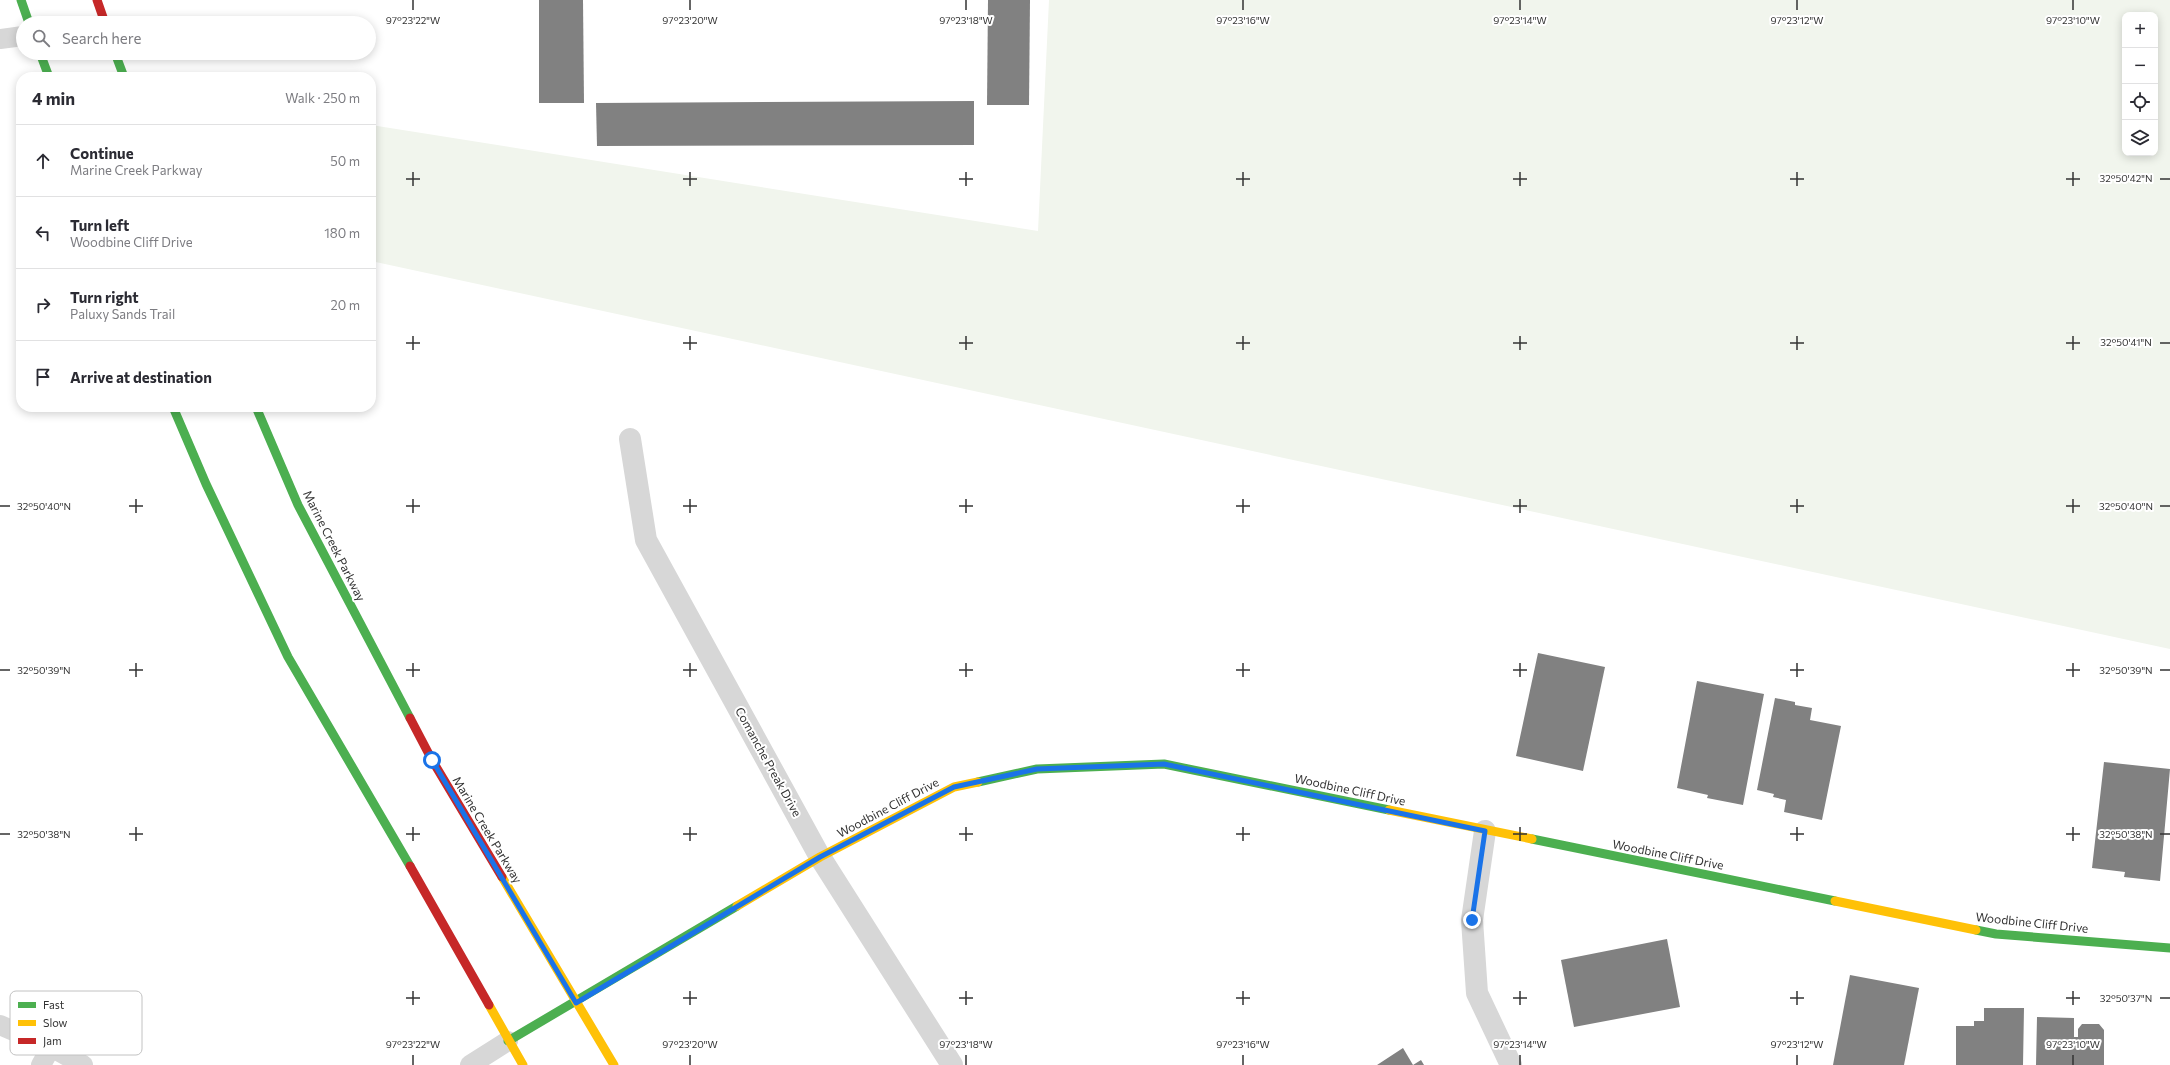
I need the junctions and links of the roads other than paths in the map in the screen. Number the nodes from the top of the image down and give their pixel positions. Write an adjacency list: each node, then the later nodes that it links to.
1 (21, 0): 3 (main road)
2 (96, 0): 4 (main road)
3 (27, 16)
4 (102, 16)
5 (16, 37): 6 (lane)
6 (0, 39)
7 (43, 60): 9 (main road)
8 (118, 60): 10 (main road)
9 (47, 72)
10 (122, 72)
11 (175, 412): 20 (main road)
12 (258, 412): 17 (main road, Marine Creek Parkway)
13 (630, 440): 15 (street, Comanche Preak Drive)
14 (1485, 831): 15 (main road, Woodbine Cliff Drive); 16 (main road, Woodbine Cliff Drive); 29 (street)
15 (820, 857): 17 (main road, Woodbine Cliff Drive); 28 (street, Comanche Preak Drive)
16 (2170, 948)
17 (576, 1003): 20 (main road, Woodbine Cliff Drive); 27 (main road, Marine Creek Parkway)
18 (0, 1025): 19 (lane)
19 (10, 1029)
20 (508, 1041): 25 (lane); 26 (main road)
21 (47, 1055): 23 (lane)
22 (66, 1055): 24 (lane)
23 (41, 1065)
24 (83, 1065)
25 (470, 1065)
26 (523, 1065)
27 (614, 1065)
28 (952, 1065)
29 (1511, 1065)

